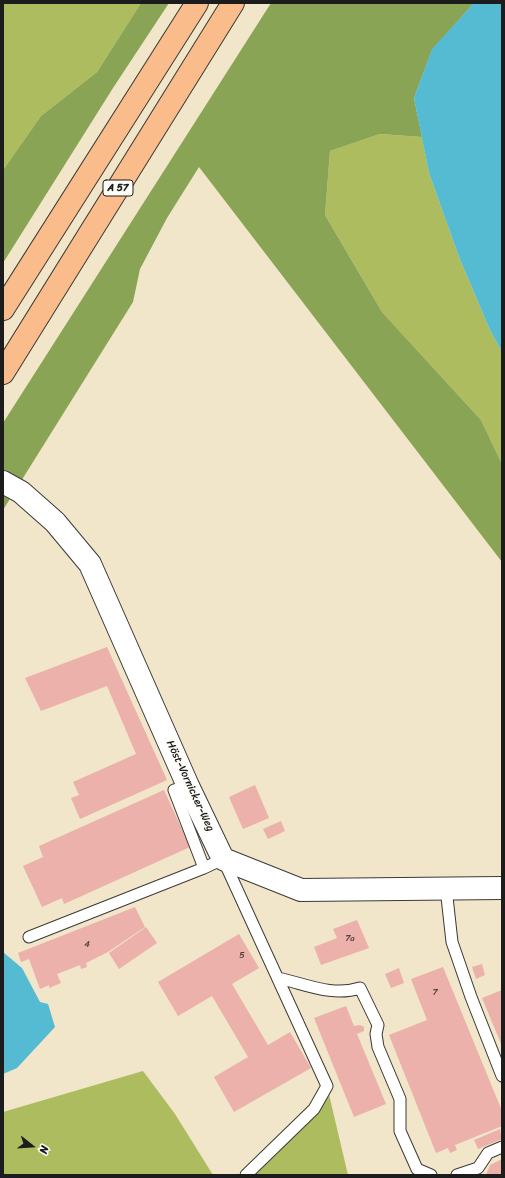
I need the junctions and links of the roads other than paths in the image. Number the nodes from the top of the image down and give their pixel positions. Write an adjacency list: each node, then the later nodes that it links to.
1 (197, 3): 3 (highway, A 57)
2 (233, 3): 4 (highway, A 57)
3 (3, 309)
4 (3, 373)
5 (3, 482): 6 (street, Höst-Vornicker-Weg)
6 (188, 786): 7 (street, Höst-Vornicker-Weg); 8 (lane)
7 (223, 859): 8 (lane); 9 (street); 12 (lane)
8 (204, 868): 11 (lane)
9 (446, 888): 10 (street); 13 (lane)
10 (502, 888)
11 (29, 937)
12 (278, 978): 15 (lane); 16 (lane)
13 (502, 1076)
14 (502, 1147): 17 (lane)
15 (246, 1175)
16 (432, 1175)
17 (456, 1175)

